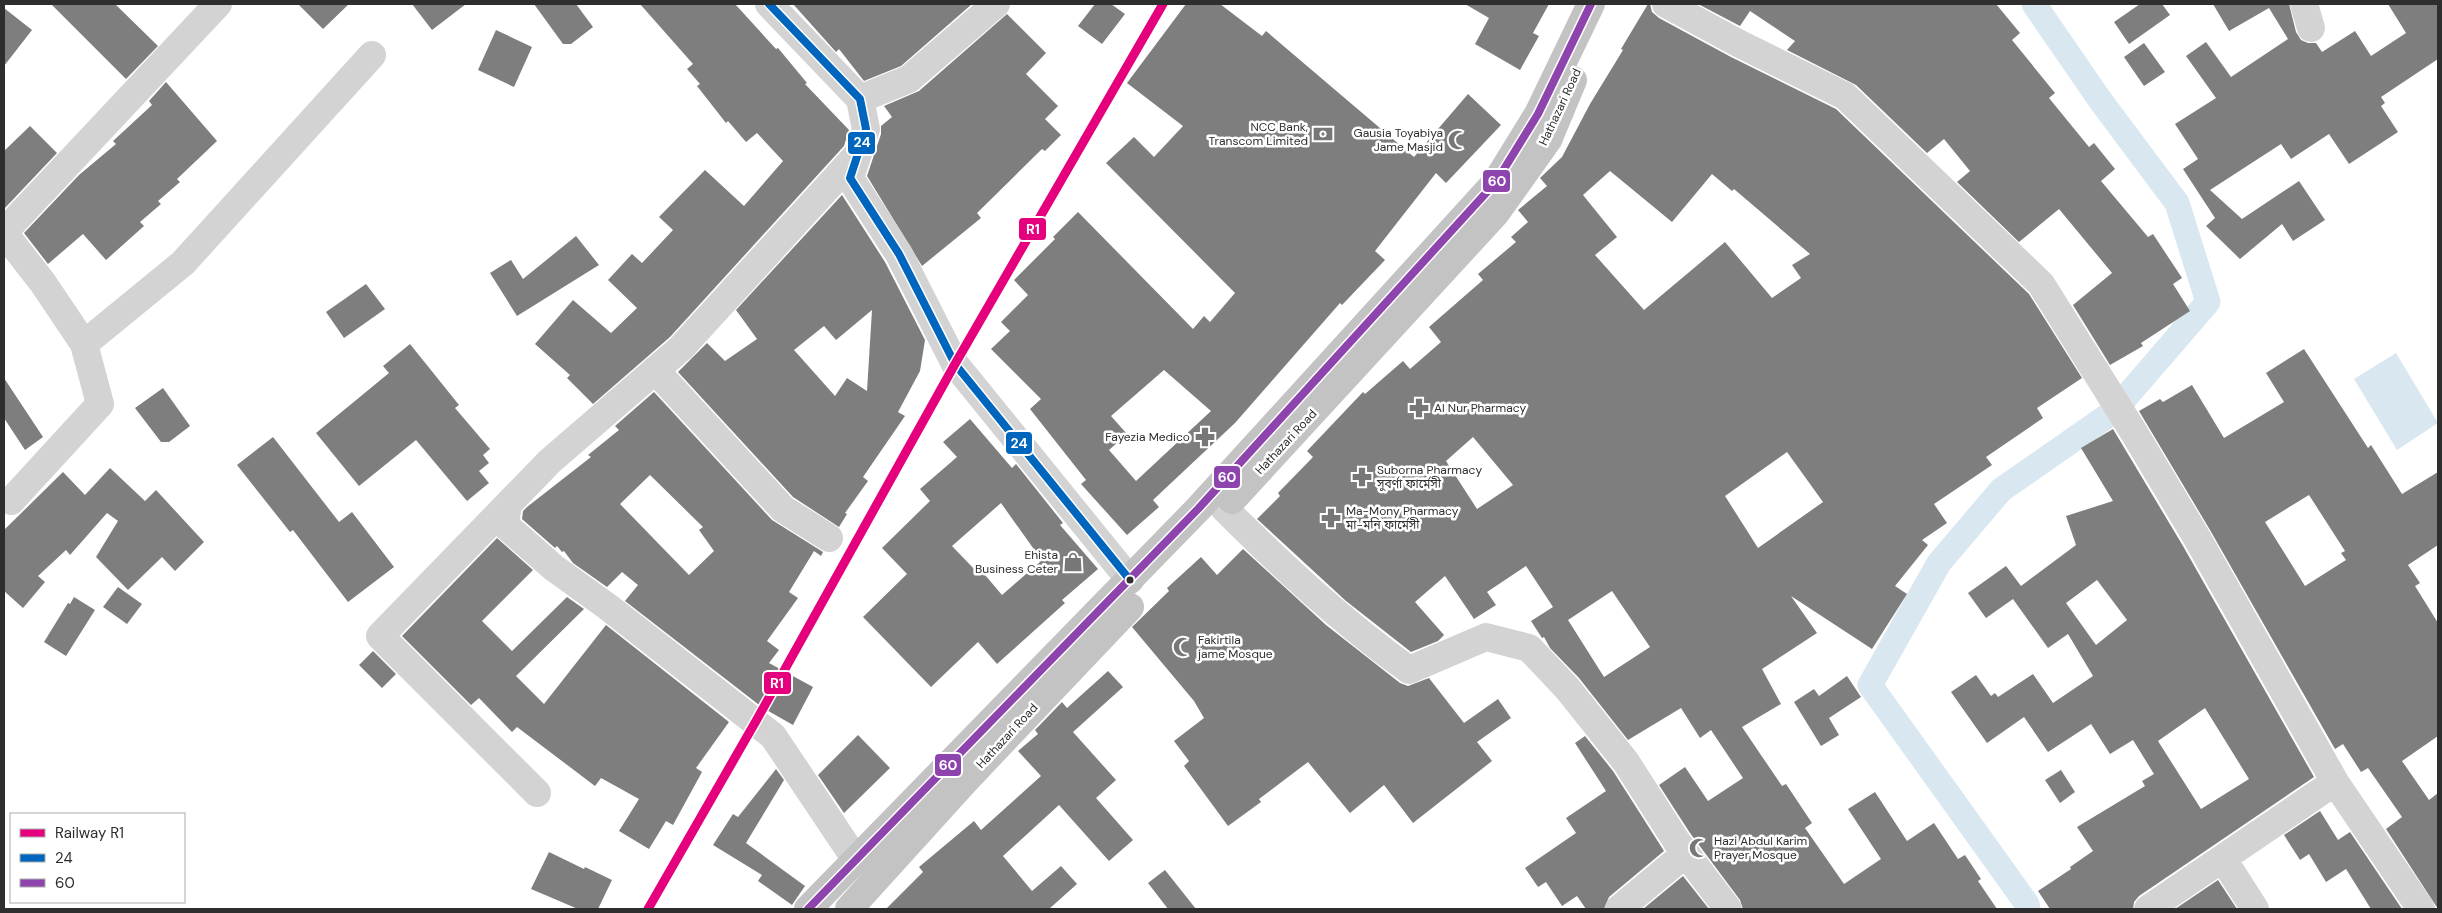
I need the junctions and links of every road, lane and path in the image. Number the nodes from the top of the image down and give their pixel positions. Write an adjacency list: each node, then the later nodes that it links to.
1 (218, 4): 10 (street)
2 (769, 4): 8 (street)
3 (996, 4): 8 (street)
4 (1591, 4): 17 (highway, Hathazari Road)
5 (1608, 4): 15 (highway, Hathazari Road)
6 (1666, 4): 18 (street)
7 (372, 55): 11 (street)
8 (860, 99): 9 (street)
9 (857, 155): 12 (street); 17 (street)
10 (4, 232): 11 (street)
11 (84, 344): 13 (street)
12 (655, 370): 14 (street); 16 (street)
13 (11, 501)
14 (508, 505): 19 (street); 22 (street)
15 (1224, 508): 20 (street); 24 (highway, Hathazari Road)
16 (829, 538)
17 (1130, 580): 22 (highway, Hathazari Road)
18 (2335, 782): 21 (street); 29 (street)
19 (537, 794)
20 (1685, 854): 25 (street); 26 (street)
21 (2223, 859): 27 (street); 28 (street)
22 (856, 860): 23 (highway, Hathazari Road)
23 (808, 909)
24 (849, 909)
25 (1619, 909)
26 (1728, 909)
27 (2148, 909)
28 (2255, 909)
29 (2421, 909)

